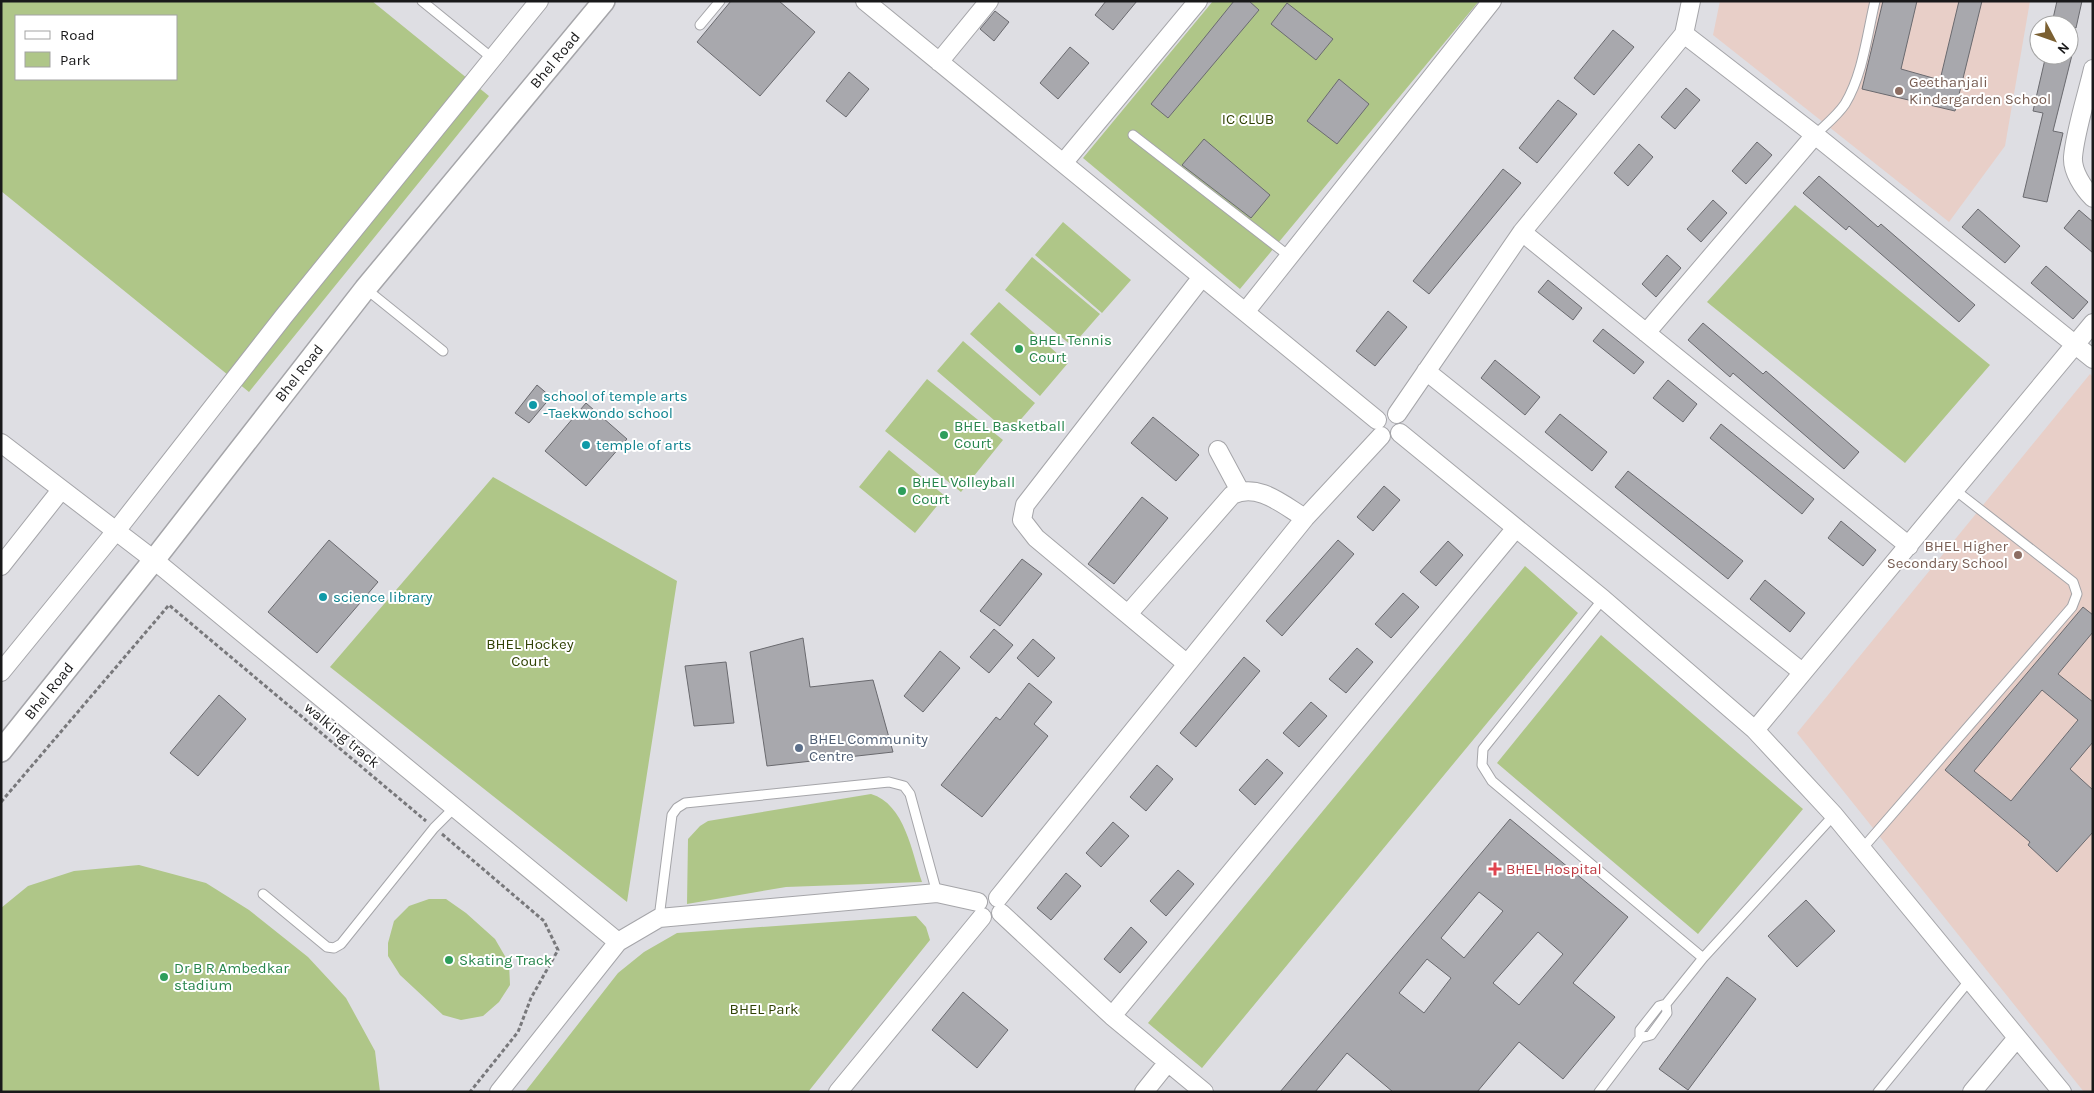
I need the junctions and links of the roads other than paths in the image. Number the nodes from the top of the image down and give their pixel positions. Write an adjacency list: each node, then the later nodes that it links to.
1 (422, 1): 13 (lane)
2 (539, 1): 13 (street)
3 (604, 1): 23 (street, Bhel Road)
4 (720, 1): 11 (lane)
5 (865, 1): 14 (street)
6 (989, 1): 14 (street)
7 (1198, 1): 18 (street)
8 (1492, 1): 21 (street)
9 (1692, 1): 12 (street)
10 (1875, 1): 17 (lane)
11 (700, 25)
12 (1684, 34): 17 (street); 20 (street)
13 (492, 58): 41 (street)
14 (939, 62): 18 (street)
15 (2093, 69): 19 (street)
16 (1133, 135): 21 (lane)
17 (1815, 135): 26 (street); 27 (street)
18 (1064, 162): 22 (street)
19 (2093, 198)
20 (1522, 232): 26 (street); 30 (street)
21 (1289, 256): 24 (street)
22 (1202, 277): 24 (street); 46 (street)
23 (366, 289): 28 (lane); 43 (street, Bhel Road)
24 (1246, 311): 32 (street)
25 (2093, 323): 27 (street)
26 (1646, 333): 42 (street)
27 (2075, 345): 29 (street); 37 (street)
28 (442, 351)
29 (2093, 360)
30 (1426, 370): 31 (street); 49 (street)
31 (1396, 414): 32 (street); 33 (street)
32 (1379, 428): 33 (street); 39 (street)
33 (1400, 433): 40 (street)
34 (1, 443): 36 (street)
35 (1218, 450): 38 (street)
36 (61, 490): 41 (street); 44 (street)
37 (1955, 490): 42 (street); 54 (lane)
38 (1240, 491): 39 (street); 46 (street)
39 (1305, 518): 47 (street)
40 (1516, 528): 45 (street); 63 (street)
41 (116, 531): 43 (street); 48 (street)
42 (1908, 546): 49 (street)
43 (154, 560): 51 (street, Bhel Road); 52 (street)
44 (1, 566)
45 (1603, 599): 50 (street); 61 (lane)
46 (1128, 614): 47 (street)
47 (1186, 663): 57 (street)
48 (1, 672)
49 (1802, 672): 50 (street)
50 (1755, 730): 53 (street)
51 (1, 750)
52 (455, 807): 56 (lane); 60 (street)
53 (1834, 815): 54 (street); 61 (lane)
54 (1862, 849): 62 (street)
55 (937, 893): 58 (street); 59 (street); 59 (lane)
56 (263, 894)
57 (1000, 905): 58 (street); 63 (street)
58 (980, 910): 67 (street)
59 (659, 918): 60 (street)
60 (618, 942): 66 (street)
61 (1703, 958): 70 (lane)
62 (1969, 981): 64 (street); 71 (lane)
63 (1112, 1016): 65 (street)
64 (2017, 1038): 72 (street); 73 (street)
65 (1168, 1062): 68 (street); 69 (street)
66 (499, 1092)
67 (838, 1092)
68 (1144, 1092)
69 (1204, 1092)
70 (1599, 1092)
71 (1878, 1092)
72 (1972, 1092)
73 (2062, 1092)

